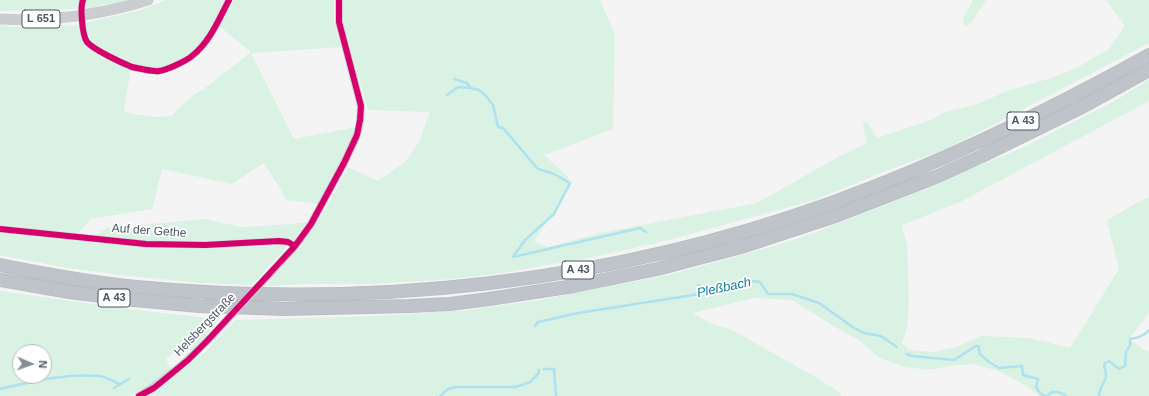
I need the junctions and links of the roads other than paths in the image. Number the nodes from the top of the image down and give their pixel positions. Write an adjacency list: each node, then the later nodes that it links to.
1 (83, 0): 5 (street)
2 (148, 0): 5 (main road, L 651)
3 (229, 0): 5 (street)
4 (338, 0): 10 (street, Helsbergstraße)
5 (82, 16): 6 (main road, L 651)
6 (0, 19)
7 (1149, 54): 11 (highway, A 43)
8 (1149, 70): 12 (highway, A 43)
9 (0, 229): 10 (street, Auf der Gethe)
10 (295, 246): 13 (street, Helsbergstraße, bridge)
11 (0, 265)
12 (0, 280)
13 (139, 396)

